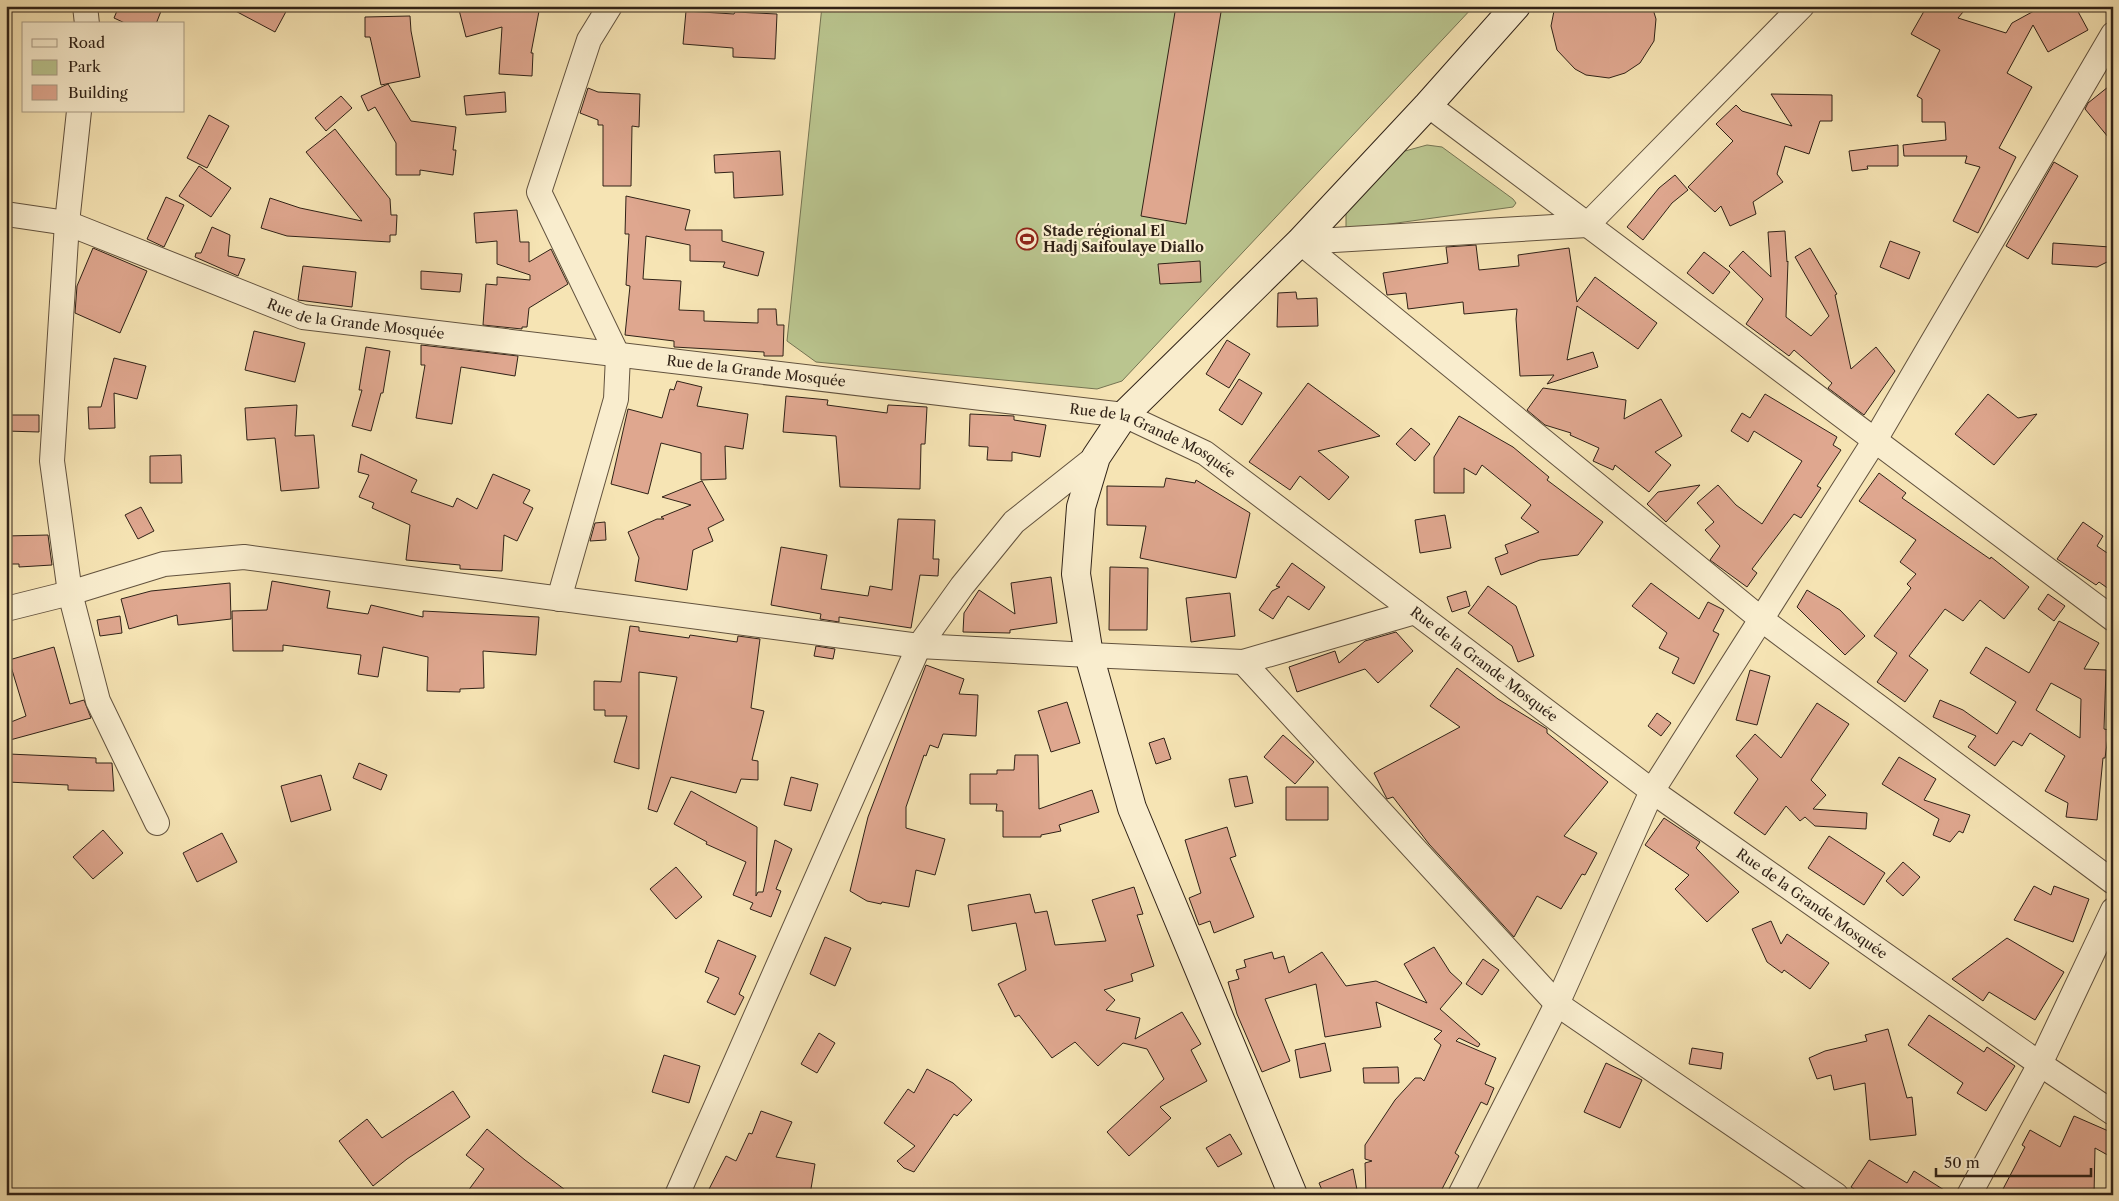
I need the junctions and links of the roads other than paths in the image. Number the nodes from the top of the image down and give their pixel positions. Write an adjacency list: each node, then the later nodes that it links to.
1 (85, 6): 5 (street)
2 (610, 6): 13 (street)
3 (1516, 6): 7 (street)
4 (1802, 6): 11 (street)
5 (87, 22)
6 (2113, 34): 15 (street)
7 (1428, 105): 11 (street); 12 (street)
8 (80, 112): 10 (street)
9 (6, 214): 10 (street, Rue de la Grande Mosquée)
10 (68, 223): 13 (street, Rue de la Grande Mosquée); 17 (street)
11 (1588, 224): 12 (street); 15 (street)
12 (1300, 242): 14 (street); 21 (street)
13 (618, 356): 14 (street, Rue de la Grande Mosquée); 18 (street)
14 (1124, 415): 16 (street); 20 (street, Rue de la Grande Mosquée)
15 (1875, 440): 21 (street); 22 (street)
16 (1096, 457): 23 (street); 24 (street)
17 (70, 593): 18 (street); 19 (street); 27 (street)
18 (559, 599): 23 (street)
19 (6, 609)
20 (1415, 612): 25 (street); 26 (street, Rue de la Grande Mosquée)
21 (1761, 619): 26 (street); 28 (street)
22 (2113, 619)
23 (919, 646): 24 (street); 33 (street)
24 (1089, 655): 25 (street); 34 (street)
25 (1243, 662): 30 (street)
26 (1652, 791): 30 (street); 31 (street, Rue de la Grande Mosquée)
27 (157, 823)
28 (2113, 882)
29 (2113, 910): 31 (street)
30 (1557, 1004): 35 (street); 36 (street)
31 (2040, 1064): 32 (street, Rue de la Grande Mosquée); 37 (street)
32 (2113, 1113)
33 (677, 1195)
34 (1293, 1195)
35 (1460, 1195)
36 (1836, 1195)
37 (1970, 1195)

